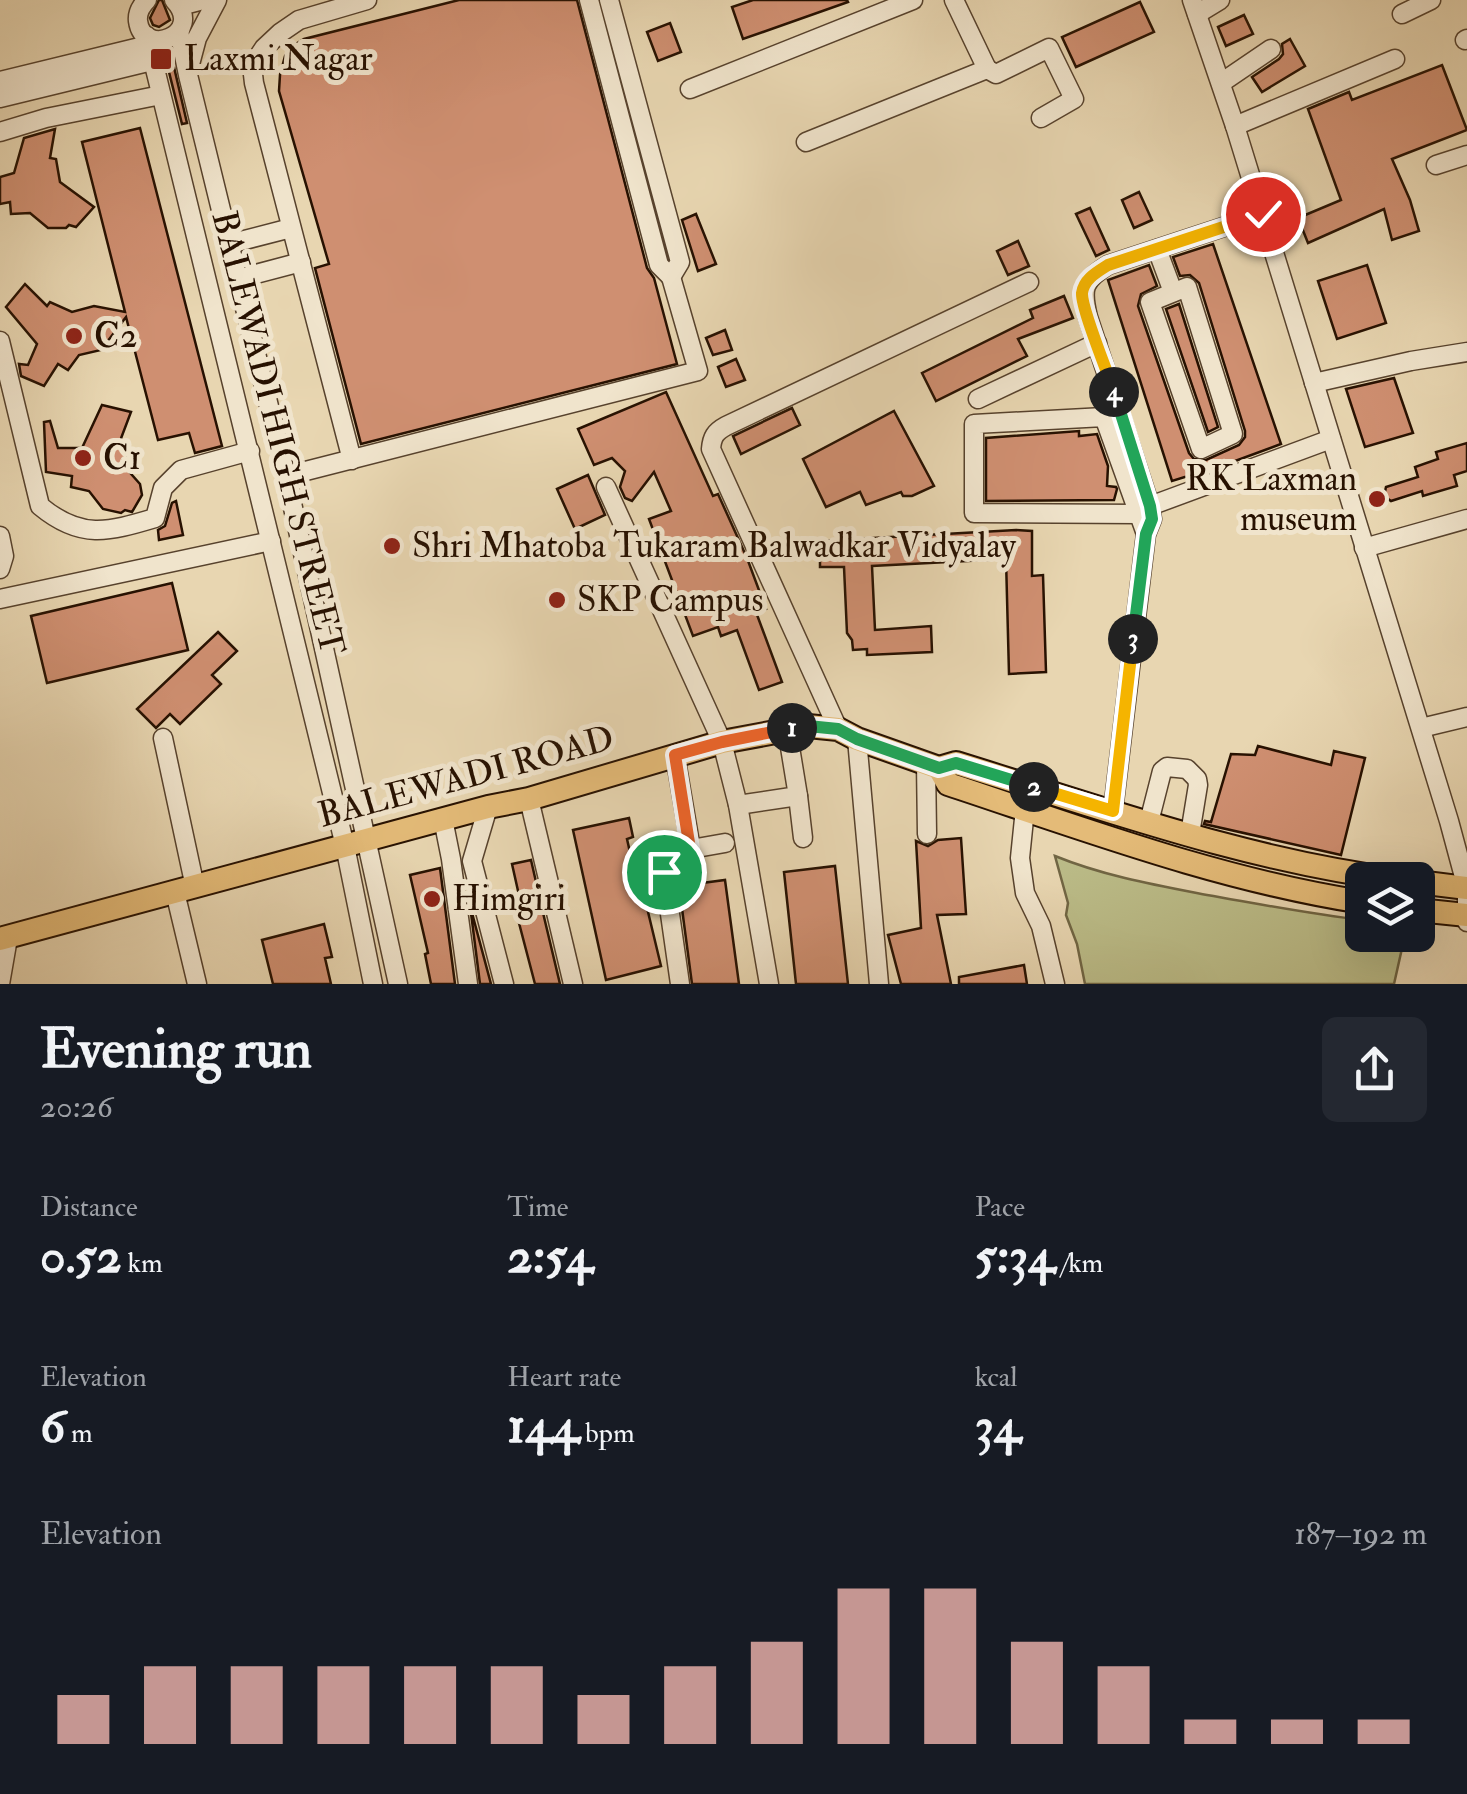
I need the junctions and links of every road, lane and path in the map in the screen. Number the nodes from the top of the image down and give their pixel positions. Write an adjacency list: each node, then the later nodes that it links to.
1 (202, 0): 11 (street)
2 (217, 0): 19 (street)
3 (367, 0): 32 (street)
4 (588, 0): 36 (street)
5 (610, 0): 36 (street)
6 (914, 0): 22 (street)
7 (954, 0): 18 (street)
8 (1220, 0): 12 (street)
9 (1430, 0): 13 (street)
10 (145, 1): 15 (street, BALEWADI HIGH STREET)
11 (177, 3): 14 (street, BALEWADI HIGH STREET)
12 (1195, 7): 21 (street)
13 (1402, 14)
14 (179, 30): 15 (street); 19 (street, BALEWADI HIGH STREET)
15 (149, 48): 20 (street); 23 (street, BALEWADI HIGH STREET); 24 (street)
16 (1271, 49): 21 (street)
17 (1395, 59): 26 (street)
18 (987, 69): 25 (street); 28 (street)
19 (188, 75): 33 (street, BALEWADI HIGH STREET)
20 (0, 81)
21 (1221, 83): 26 (street)
22 (690, 90)
23 (161, 95): 27 (street); 47 (street, BALEWADI HIGH STREET)
24 (0, 98)
25 (1041, 118)
26 (1235, 126): 31 (street)
27 (0, 132)
28 (806, 142)
29 (1467, 156): 30 (street)
30 (1436, 165)
31 (1263, 214): 34 (street); 43 (street)
32 (292, 228): 33 (street); 35 (street)
33 (229, 244): 37 (street, BALEWADI HIGH STREET)
34 (1157, 249): 39 (street); 41 (street)
35 (300, 262): 37 (street); 48 (street)
36 (671, 277): 48 (street)
37 (238, 279): 49 (street, BALEWADI HIGH STREET)
38 (1029, 282): 62 (street)
39 (1173, 292): 46 (street); 46 (street)
40 (0, 341): 47 (street)
41 (1097, 343): 44 (street); 52 (street)
42 (1467, 352): 43 (street)
43 (1314, 383): 45 (street)
44 (978, 400)
45 (1331, 439): 50 (street); 56 (street)
46 (1218, 442): 50 (street)
47 (250, 451): 55 (street, BALEWADI HIGH STREET)
48 (352, 460): 49 (street)
49 (286, 476): 78 (street, BALEWADI HIGH STREET)
50 (1231, 476): 52 (street)
51 (606, 487): 64 (street)
52 (1144, 510): 52 (street); 72 (street)
53 (1467, 519): 56 (street)
54 (0, 536): 57 (street)
55 (271, 540): 58 (street); 78 (street, BALEWADI HIGH STREET)
56 (1364, 548): 60 (street)
57 (0, 570)
58 (0, 599)
59 (1467, 717): 60 (street)
60 (1421, 728): 83 (street)
61 (787, 729): 62 (main road, BALEWADI ROAD); 64 (main road, BALEWADI ROAD); 67 (street)
62 (847, 734): 66 (main road, BALEWADI ROAD); 98 (street)
63 (163, 738): 84 (street)
64 (722, 742): 65 (main road, BALEWADI ROAD); 69 (street)
65 (675, 755): 68 (main road, BALEWADI ROAD); 80 (street)
66 (933, 765): 71 (main road, BALEWADI ROAD); 72 (main road, BALEWADI ROAD); 75 (street)
67 (798, 796): 69 (street); 77 (street)
68 (529, 799): 70 (main road, BALEWADI ROAD); 95 (street)
69 (738, 805): 97 (street)
70 (488, 806): 73 (main road, BALEWADI ROAD); 94 (street)
71 (1024, 809): 85 (main road, BALEWADI ROAD); 99 (street)
72 (1113, 811): 74 (main road, BALEWADI ROAD)
73 (442, 819): 78 (main road, BALEWADI ROAD); 93 (street)
74 (1150, 822): 76 (main road, BALEWADI ROAD); 76 (street)
75 (927, 834)
76 (1190, 834): 81 (main road, BALEWADI ROAD)
77 (804, 838)
78 (356, 843): 84 (main road, BALEWADI ROAD); 91 (street); 92 (street)
79 (725, 844): 80 (street)
80 (690, 849): 96 (street)
81 (1345, 871)
82 (1435, 884): 83 (main road)
83 (1467, 888): 87 (street)
84 (185, 889): 88 (main road, BALEWADI ROAD); 90 (street)
85 (1345, 899)
86 (1435, 913): 87 (main road)
87 (1466, 918)
88 (3, 946): 89 (street)
89 (0, 984)
90 (197, 984)
91 (373, 984)
92 (398, 984)
93 (468, 984)
94 (504, 984)
95 (572, 984)
96 (680, 984)
97 (769, 984)
98 (880, 984)
99 (1055, 984)

